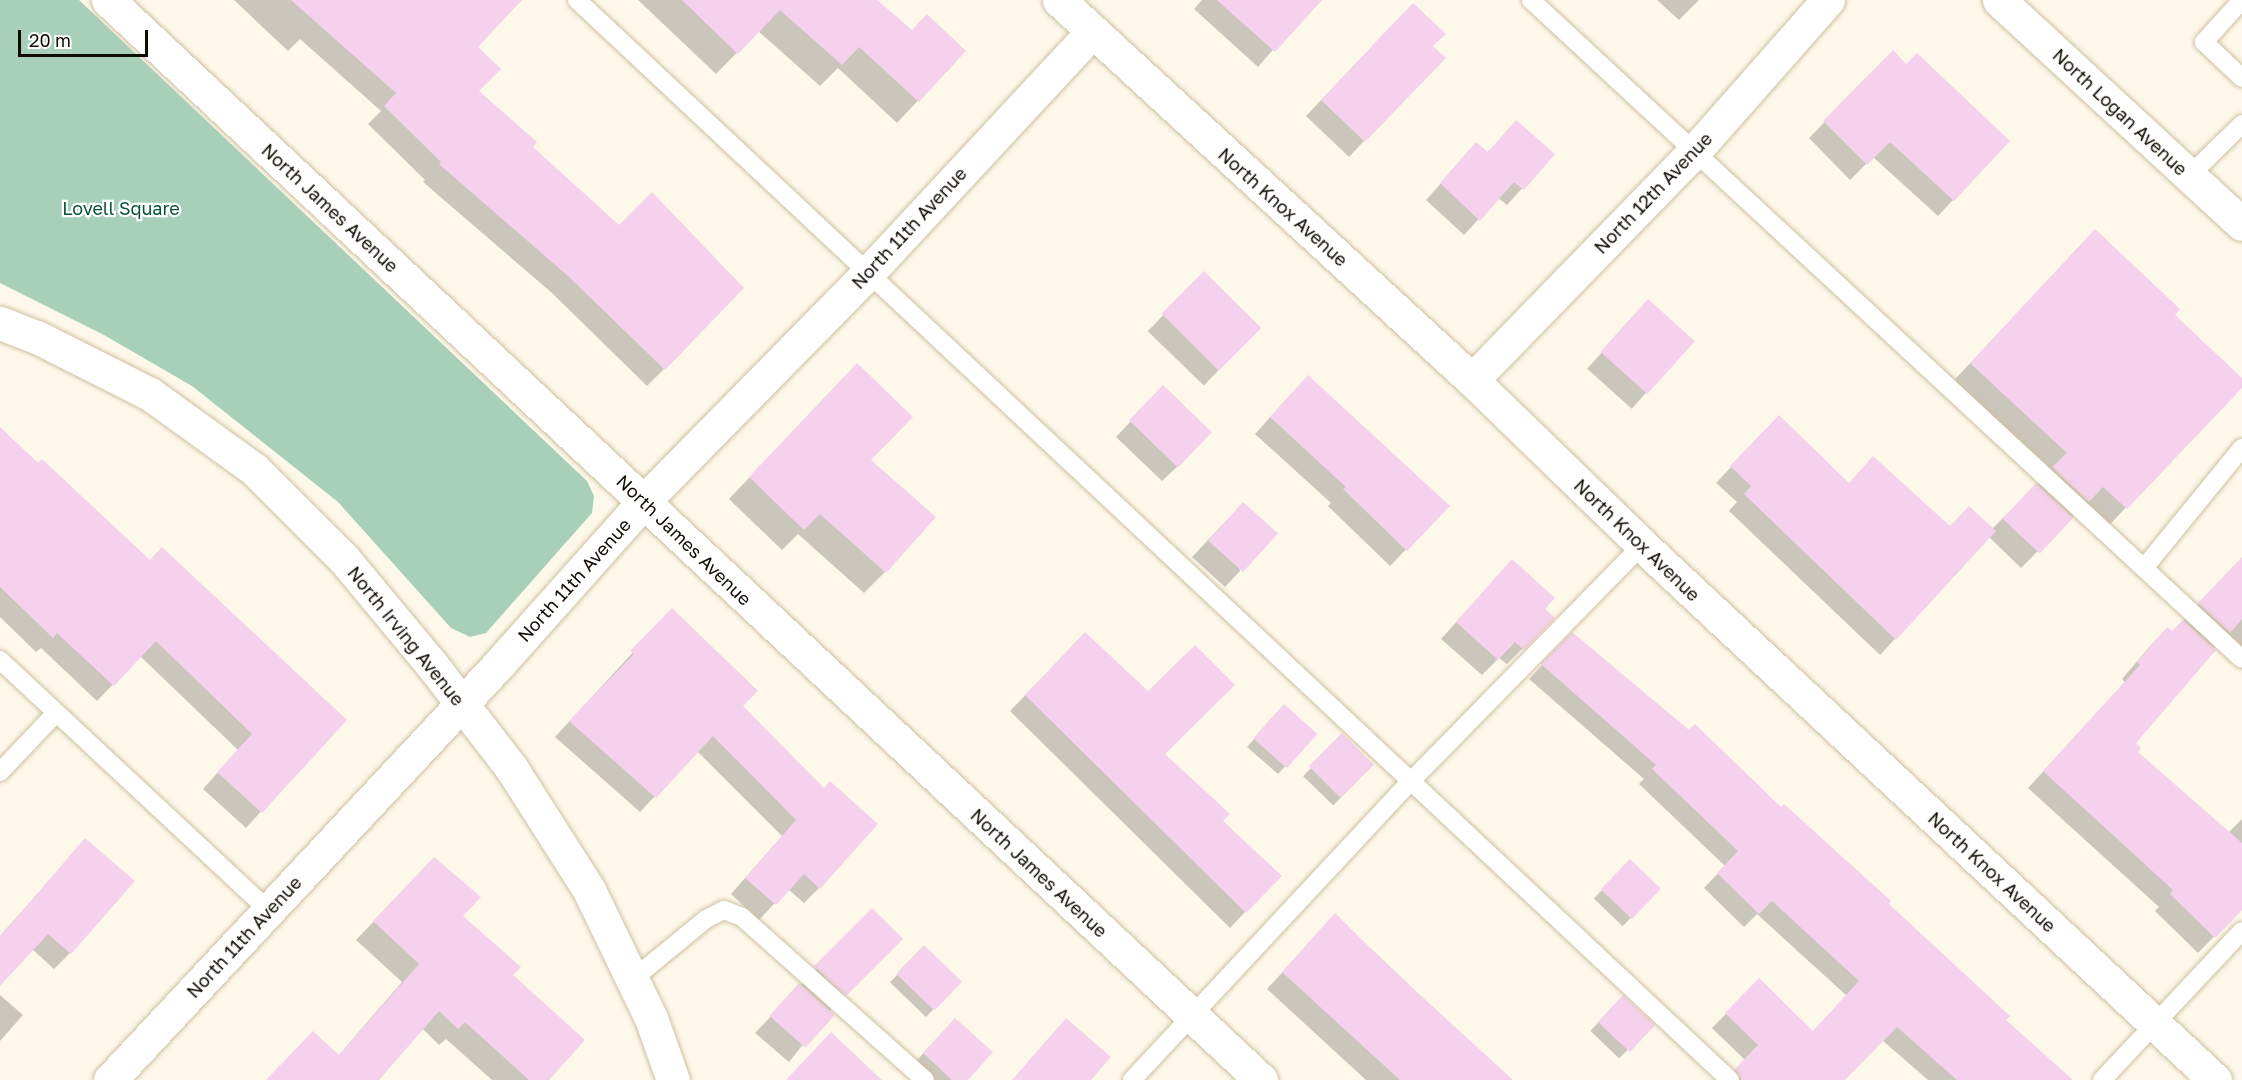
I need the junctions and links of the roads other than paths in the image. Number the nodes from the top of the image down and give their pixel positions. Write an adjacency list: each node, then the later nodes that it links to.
1 (108, 0): 18 (street, North James Avenue)
2 (577, 0): 14 (lane)
3 (1059, 0): 8 (street, North Knox Avenue)
4 (1531, 0): 11 (lane)
5 (1828, 0): 11 (street, North 12th Avenue)
6 (1999, 0): 12 (street, North Logan Avenue)
7 (2242, 0): 9 (lane)
8 (1092, 32): 14 (street, North 11th Avenue); 16 (street, North Knox Avenue)
9 (2242, 78)
10 (2242, 124): 12 (lane)
11 (1693, 153): 16 (street, North 12th Avenue); 20 (lane)
12 (2190, 176): 13 (street, North Logan Avenue)
13 (2242, 224)
14 (868, 272): 18 (street, North 11th Avenue); 26 (lane)
15 (0, 322): 23 (street, North Irving Avenue)
16 (1472, 380): 19 (street, North Knox Avenue)
17 (2242, 448): 20 (lane)
18 (644, 501): 23 (street, North 11th Avenue); 30 (street, North James Avenue)
19 (1641, 545): 26 (lane); 31 (street, North Knox Avenue)
20 (2144, 568): 21 (lane)
21 (2242, 659)
22 (0, 660): 24 (lane)
23 (462, 704): 27 (street, North 11th Avenue); 29 (street, North Irving Avenue)
24 (56, 713): 25 (lane); 27 (lane)
25 (0, 772)
26 (1413, 779): 30 (lane); 37 (lane)
27 (269, 911): 32 (street, North 11th Avenue)
28 (2242, 931): 31 (lane)
29 (633, 979): 33 (street, North Irving Avenue); 34 (lane)
30 (1193, 1017): 35 (lane); 36 (street, North James Avenue)
31 (2155, 1024): 38 (lane); 39 (street, North Knox Avenue)
32 (110, 1080)
33 (673, 1080)
34 (925, 1080)
35 (1132, 1080)
36 (1261, 1080)
37 (1730, 1080)
38 (2102, 1080)
39 (2215, 1080)

